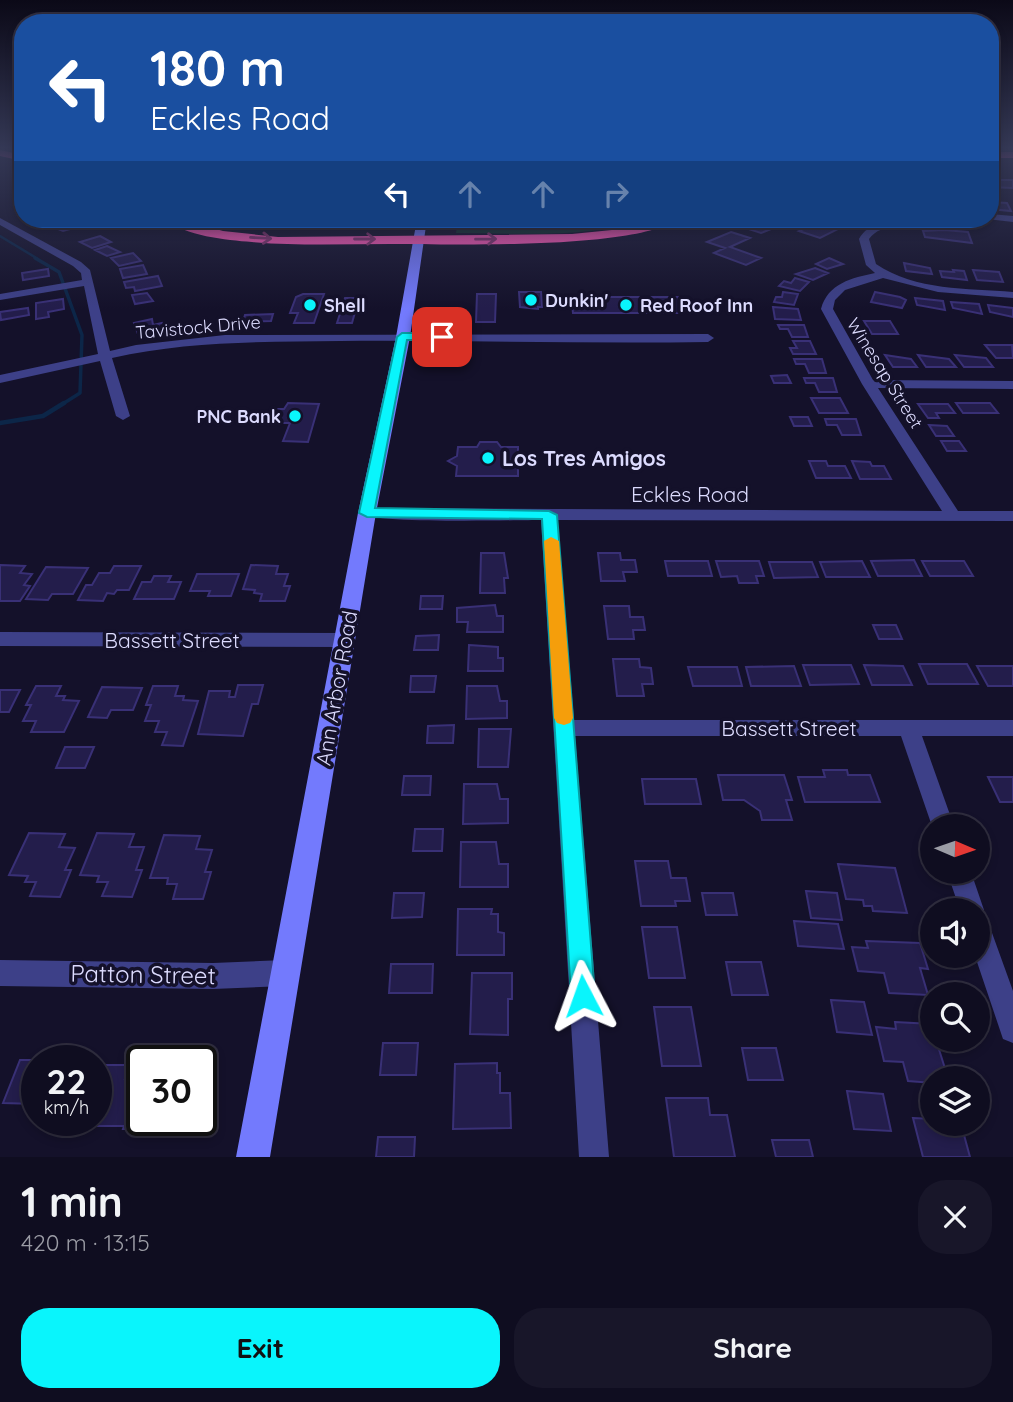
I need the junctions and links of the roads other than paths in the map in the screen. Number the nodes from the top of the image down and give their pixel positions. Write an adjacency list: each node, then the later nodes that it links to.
1 (0, 221): 6 (street)
2 (197, 228): 8 (highway, one-way to 8)
3 (420, 228): 8 (main road, Ann Arbor Road)
4 (643, 228): 8 (highway, one-way to 4)
5 (878, 228): 9 (street)
6 (15, 230): 7 (street); 10 (street)
7 (0, 234)
8 (418, 240): 13 (main road, Ann Arbor Road)
9 (884, 274): 11 (street); 17 (street, Winesap Street)
10 (89, 282): 12 (street); 15 (street)
11 (1013, 295)
12 (0, 297)
13 (402, 337): 14 (street, Tavistock Drive); 15 (street, Tavistock Drive); 20 (main road, Ann Arbor Road)
14 (708, 338)
15 (106, 356): 16 (street, Tavistock Drive); 19 (street)
16 (0, 379)
17 (869, 384): 18 (street); 22 (street, Winesap Street)
18 (1013, 385)
19 (123, 416)
20 (367, 513): 21 (street, Eckles Road); 25 (main road, Ann Arbor Road)
21 (549, 515): 22 (street, Eckles Road); 26 (street)
22 (953, 515): 23 (street, Eckles Road)
23 (1013, 516)
24 (0, 639): 25 (street, Bassett Street)
25 (344, 640): 32 (main road, Ann Arbor Road)
26 (564, 728): 28 (street, Bassett Street); 35 (street)
27 (1013, 728): 28 (street, Bassett Street)
28 (909, 729): 29 (street)
29 (939, 814)
30 (990, 963): 33 (street)
31 (0, 973): 32 (street, Patton Street)
32 (285, 973): 34 (main road, Ann Arbor Road)
33 (1013, 1029)
34 (253, 1157)
35 (594, 1157)

